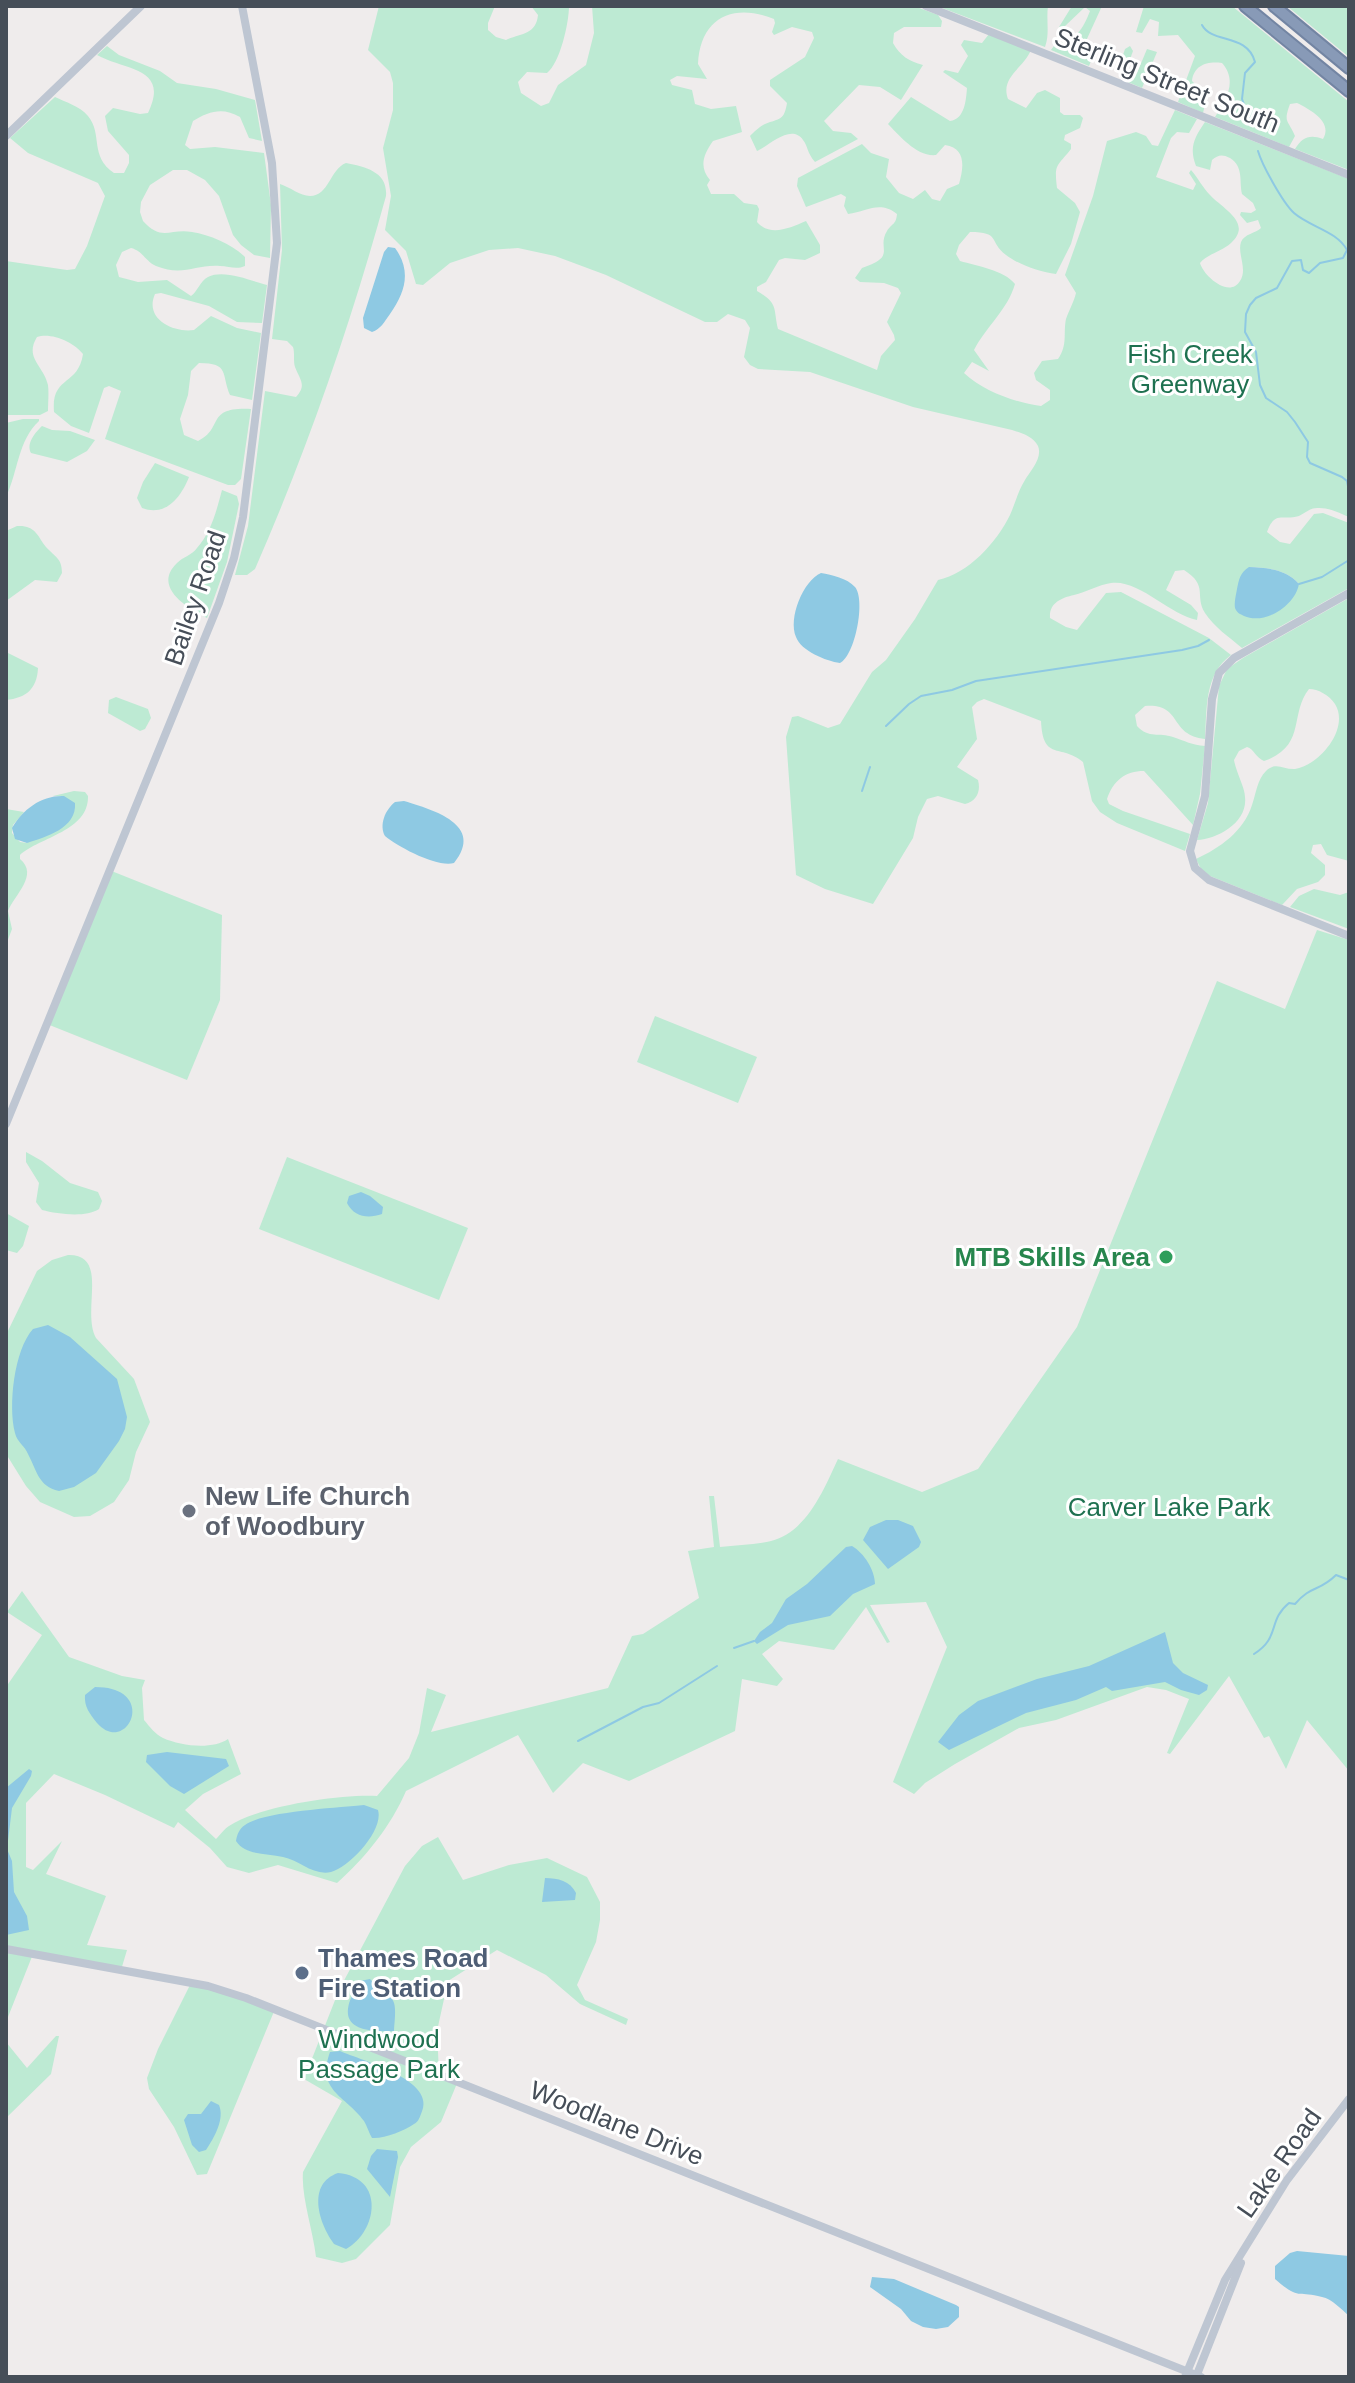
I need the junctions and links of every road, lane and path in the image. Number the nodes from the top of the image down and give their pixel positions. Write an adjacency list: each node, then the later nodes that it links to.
1 (141, 6): 8 (street)
2 (242, 6): 12 (street, Bailey Road)
3 (926, 6): 9 (street, Sterling Street South)
4 (1245, 6): 7 (highway)
5 (1274, 6): 6 (highway)
6 (1349, 68)
7 (1349, 91)
8 (6, 136)
9 (1349, 175)
10 (1349, 593): 11 (street)
11 (1349, 936)
12 (6, 1124)
13 (6, 1949): 15 (street, Woodlane Drive)
14 (1349, 2099): 15 (street, Lake Road)
15 (1193, 2376)

